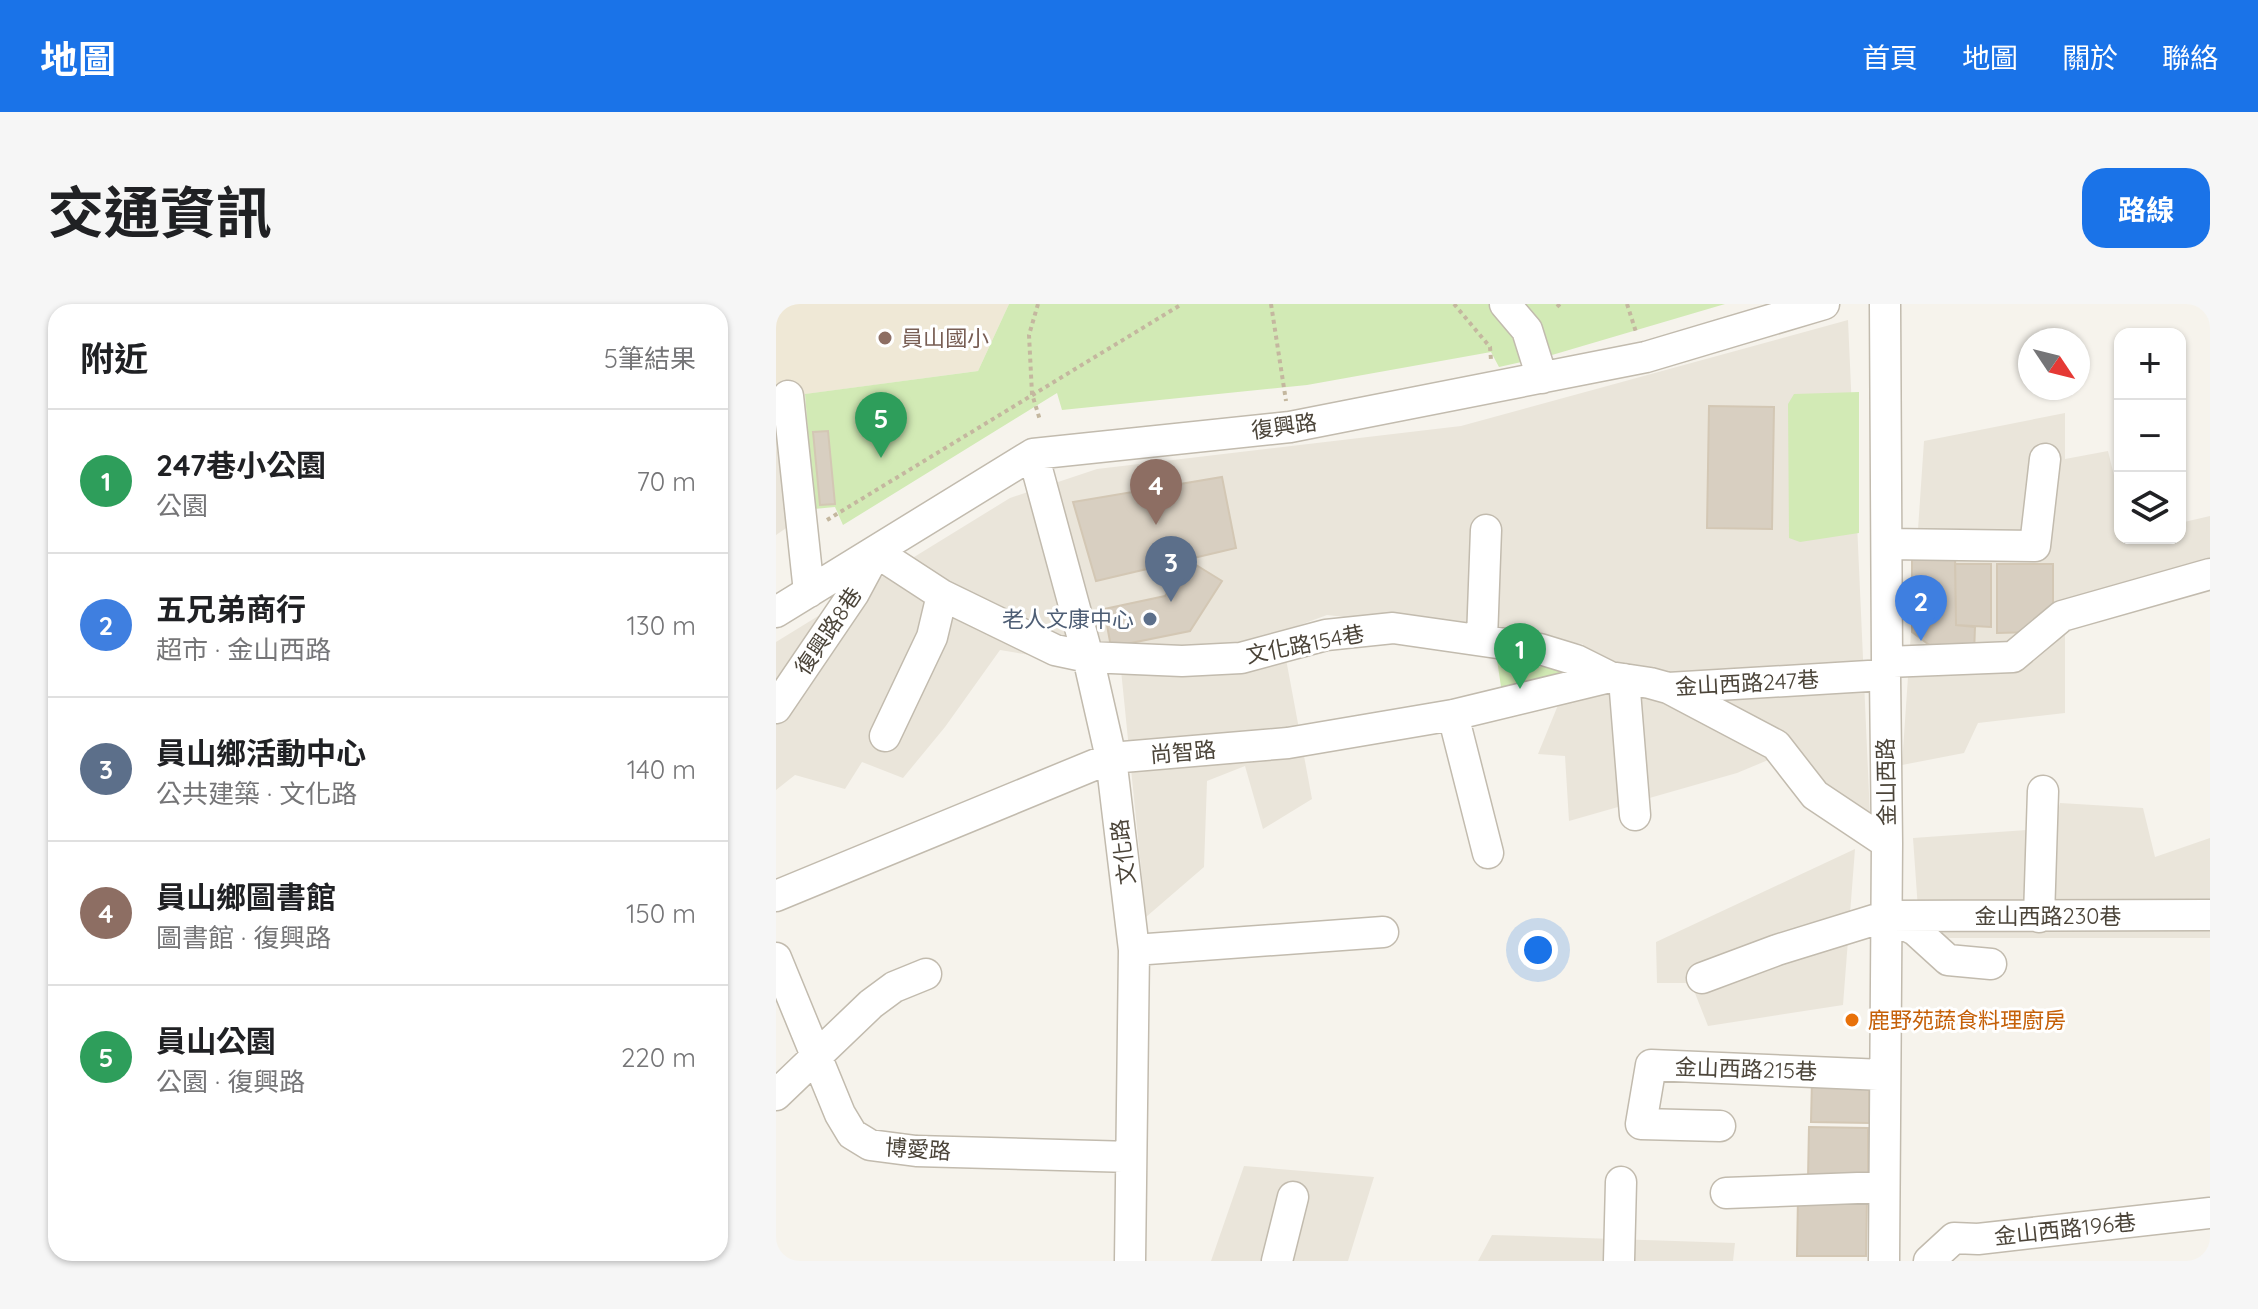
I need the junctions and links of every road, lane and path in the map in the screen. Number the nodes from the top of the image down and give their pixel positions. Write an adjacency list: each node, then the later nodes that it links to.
1 (1038, 304): 10 (path)
2 (1182, 304): 10 (path)
3 (1271, 304): 13 (path)
4 (1454, 304): 8 (path)
5 (1505, 304): 9 (street)
6 (1885, 304): 19 (street, 金山西路)
7 (1813, 306): 9 (street, 復興路)
8 (1491, 360)
9 (1542, 378): 13 (street, 復興路)
10 (1032, 394): 12 (path); 17 (path)
11 (788, 396): 16 (street)
12 (1040, 420)
13 (1290, 427): 14 (street, 復興路)
14 (1033, 454): 20 (street, 復興路); 26 (street, 文化路)
15 (2045, 459): 19 (street)
16 (787, 483): 22 (street)
17 (824, 522)
18 (1486, 530): 25 (street)
19 (1888, 544): 27 (street, 金山西路)
20 (876, 552): 22 (street, 復興路); 23 (street, 文化路154巷); 30 (street, 復興路8巷)
21 (2210, 574): 27 (street, 金山西路247巷)
22 (809, 592): 24 (street, 復興路)
23 (942, 595): 26 (street, 文化路154巷); 32 (street)
24 (776, 612)
25 (1482, 639): 26 (street, 文化路154巷); 28 (street, 文化路154巷)
26 (1088, 657): 33 (street, 文化路)
27 (1886, 668): 29 (street, 金山西路247巷); 36 (street, 金山西路)
28 (1617, 678): 29 (street, 金山西路247巷); 31 (street, 尚智路); 35 (street)
29 (1668, 688): 36 (street)
30 (776, 708)
31 (1453, 715): 33 (street, 尚智路); 37 (street)
32 (885, 736)
33 (1111, 758): 38 (street, 尚智路); 43 (street, 文化路)
34 (2043, 791): 41 (street)
35 (1635, 815)
36 (1887, 843): 40 (street, 金山西路)
37 (1488, 853)
38 (776, 896)
39 (2210, 915): 41 (street, 金山西路230巷)
40 (1887, 916): 41 (street, 金山西路230巷); 45 (street); 47 (street, 金山西路230巷); 49 (street, 金山西路)
41 (2039, 917)
42 (1383, 932): 43 (street)
43 (1134, 950): 52 (street, 文化路)
44 (776, 958): 48 (street, 博愛路)
45 (1991, 964)
46 (926, 974): 48 (street)
47 (1702, 978)
48 (817, 1058): 50 (street); 52 (street, 博愛路)
49 (1884, 1075): 51 (street, 金山西路215巷); 54 (street, 金山西路)
50 (776, 1095)
51 (1720, 1126)
52 (1131, 1157): 59 (street, 文化路)
53 (1621, 1182): 61 (street)
54 (1884, 1187): 55 (street); 62 (street, 金山西路)
55 (1726, 1193)
56 (1293, 1197): 60 (street)
57 (2210, 1213): 58 (street, 金山西路196巷)
58 (1979, 1250): 63 (street, 金山西路196巷)
59 (1130, 1261)
60 (1277, 1261)
61 (1619, 1261)
62 (1884, 1261)
63 (1929, 1261)

